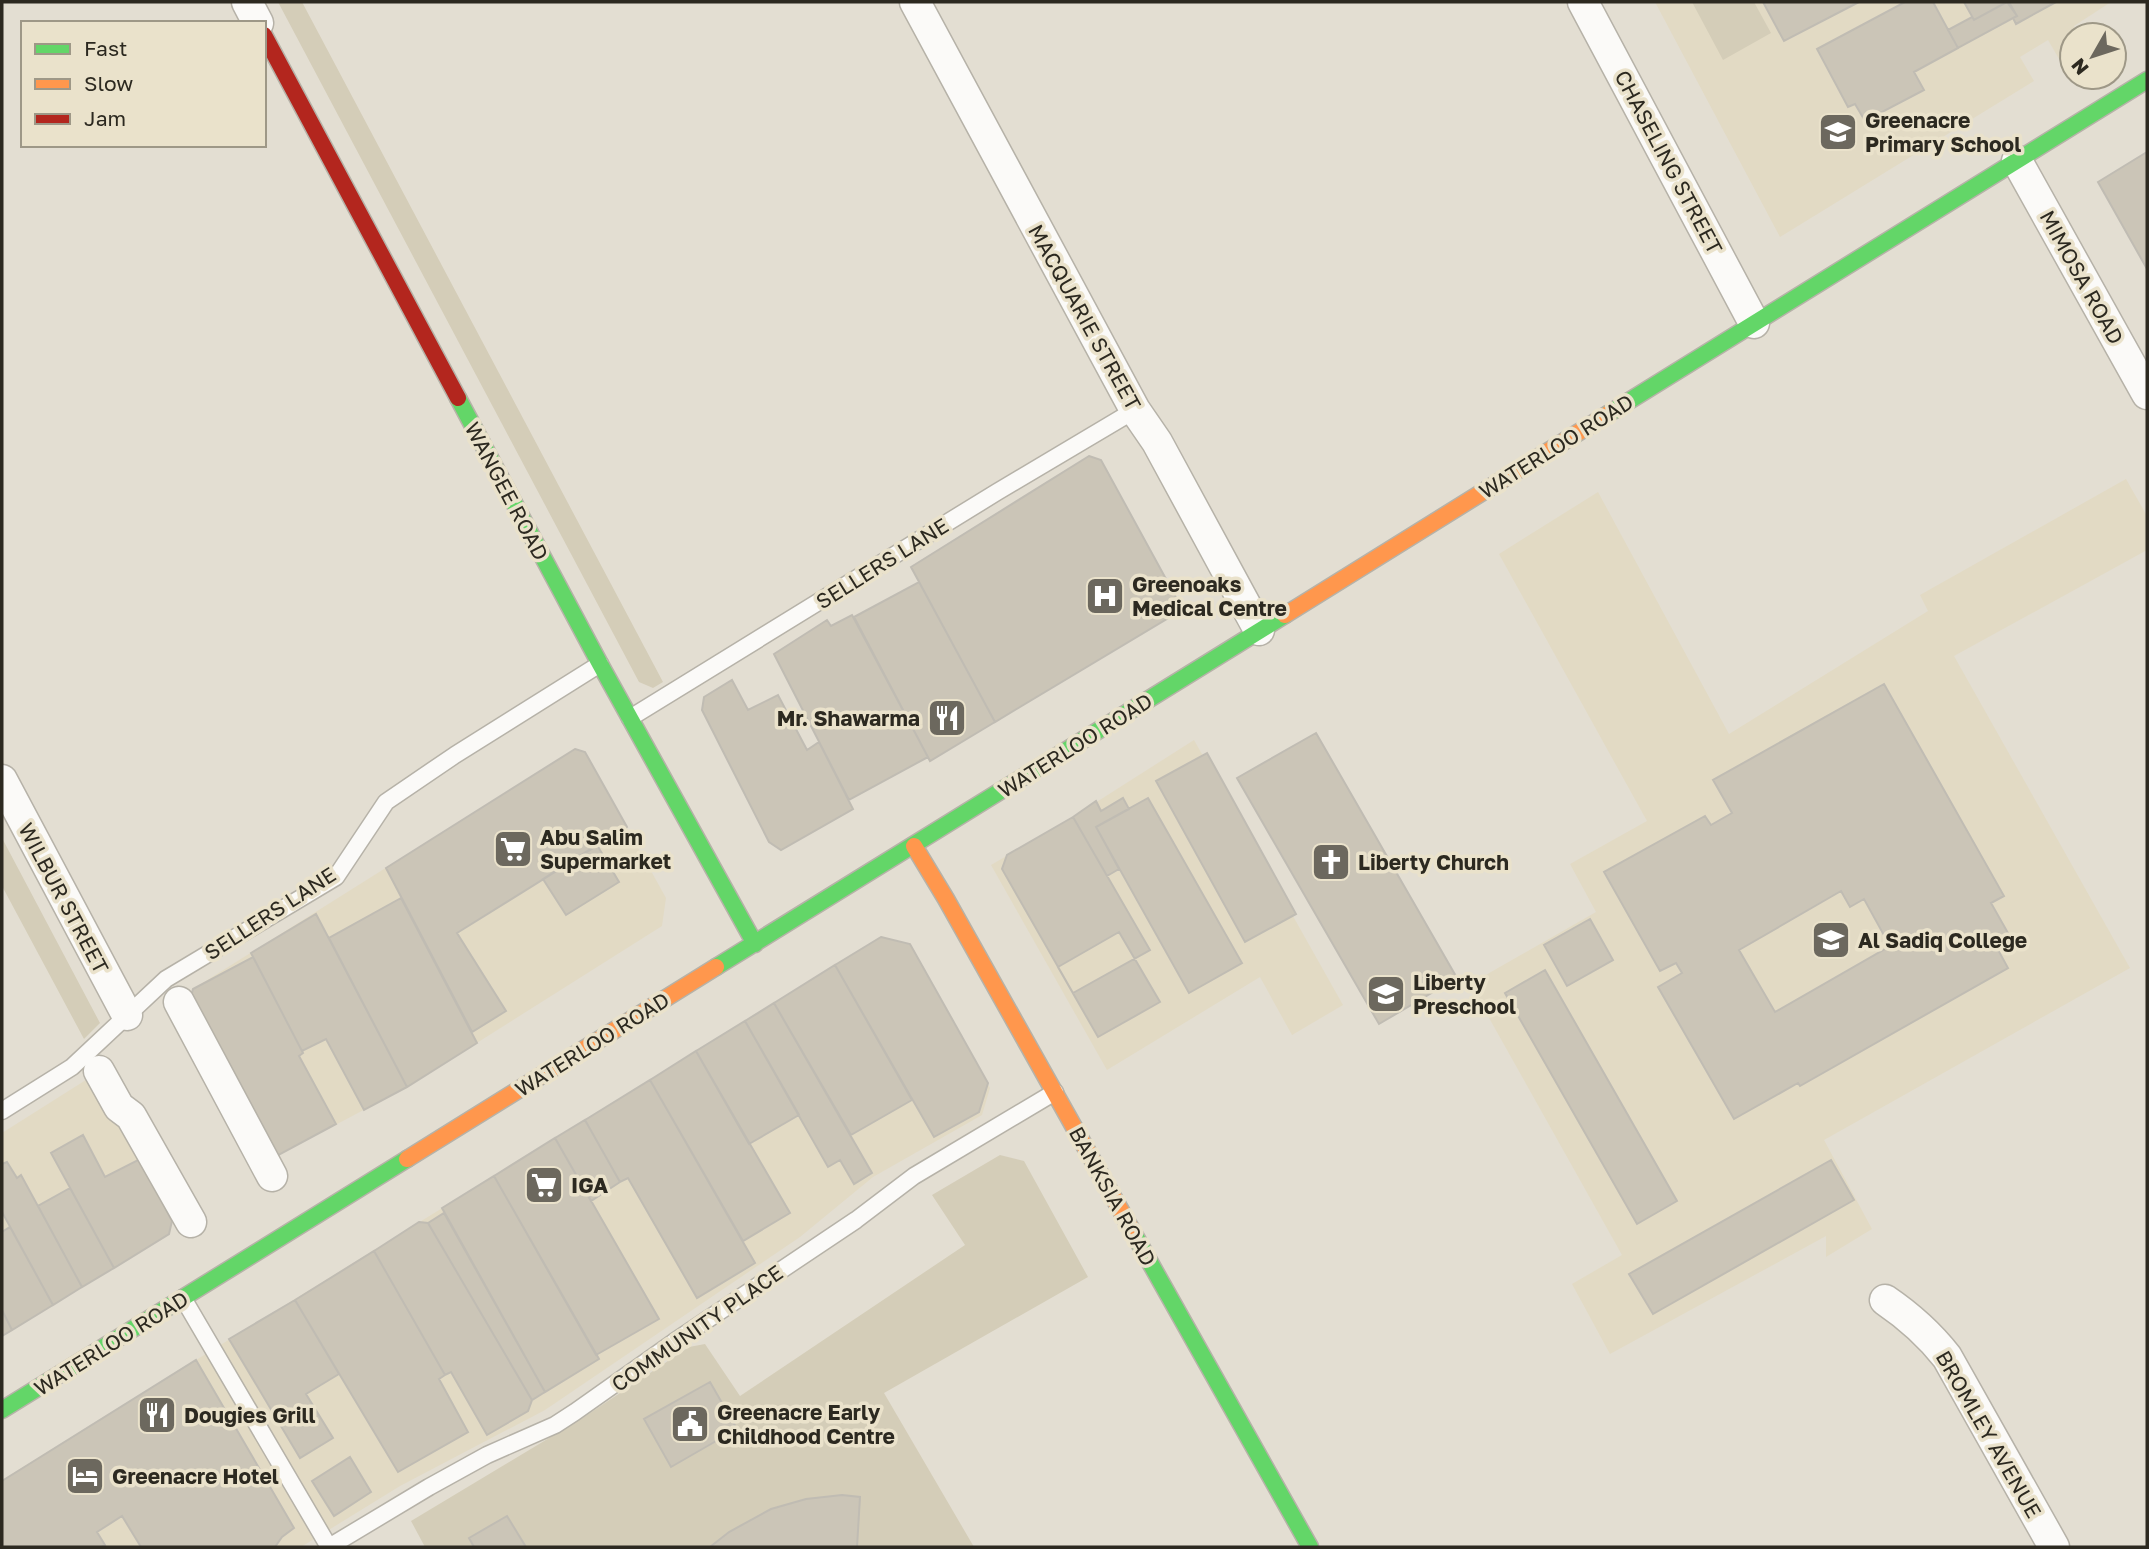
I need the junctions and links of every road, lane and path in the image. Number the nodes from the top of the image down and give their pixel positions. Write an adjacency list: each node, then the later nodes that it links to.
1 (247, 2): 4 (street)
2 (915, 2): 10 (street, MACQUARIE STREET)
3 (1583, 2): 8 (street, CHASELING STREET)
4 (257, 21)
5 (266, 39): 12 (main road, WANGEE ROAD)
6 (2147, 80): 7 (main road, WATERLOO ROAD)
7 (2017, 160): 8 (main road, WATERLOO ROAD); 9 (street, MIMOSA ROAD)
8 (1754, 323): 11 (main road, WATERLOO ROAD)
9 (2147, 394)
10 (1135, 410): 11 (street, MACQUARIE STREET); 13 (lane, SELLERS LANE)
11 (1259, 630): 15 (main road, WATERLOO ROAD)
12 (600, 664): 13 (main road, WANGEE ROAD); 18 (lane, SELLERS LANE)
13 (630, 718): 16 (main road, WANGEE ROAD)
14 (2, 780): 18 (street, WILBUR STREET)
15 (914, 846): 16 (main road, WATERLOO ROAD); 20 (main road, BANKSIA ROAD)
16 (755, 944): 24 (main road, WATERLOO ROAD)
17 (179, 1002): 22 (street)
18 (127, 1016): 21 (lane, SELLERS LANE)
19 (99, 1071): 23 (street)
20 (1055, 1092): 27 (lane, COMMUNITY PLACE); 28 (main road, BANKSIA ROAD)
21 (2, 1111)
22 (272, 1176)
23 (191, 1222)
24 (183, 1298): 26 (main road, WATERLOO ROAD); 27 (lane)
25 (1885, 1300): 29 (street, BROMLEY AVENUE)
26 (2, 1410)
27 (329, 1547)
28 (1310, 1547)
29 (2054, 1547)

